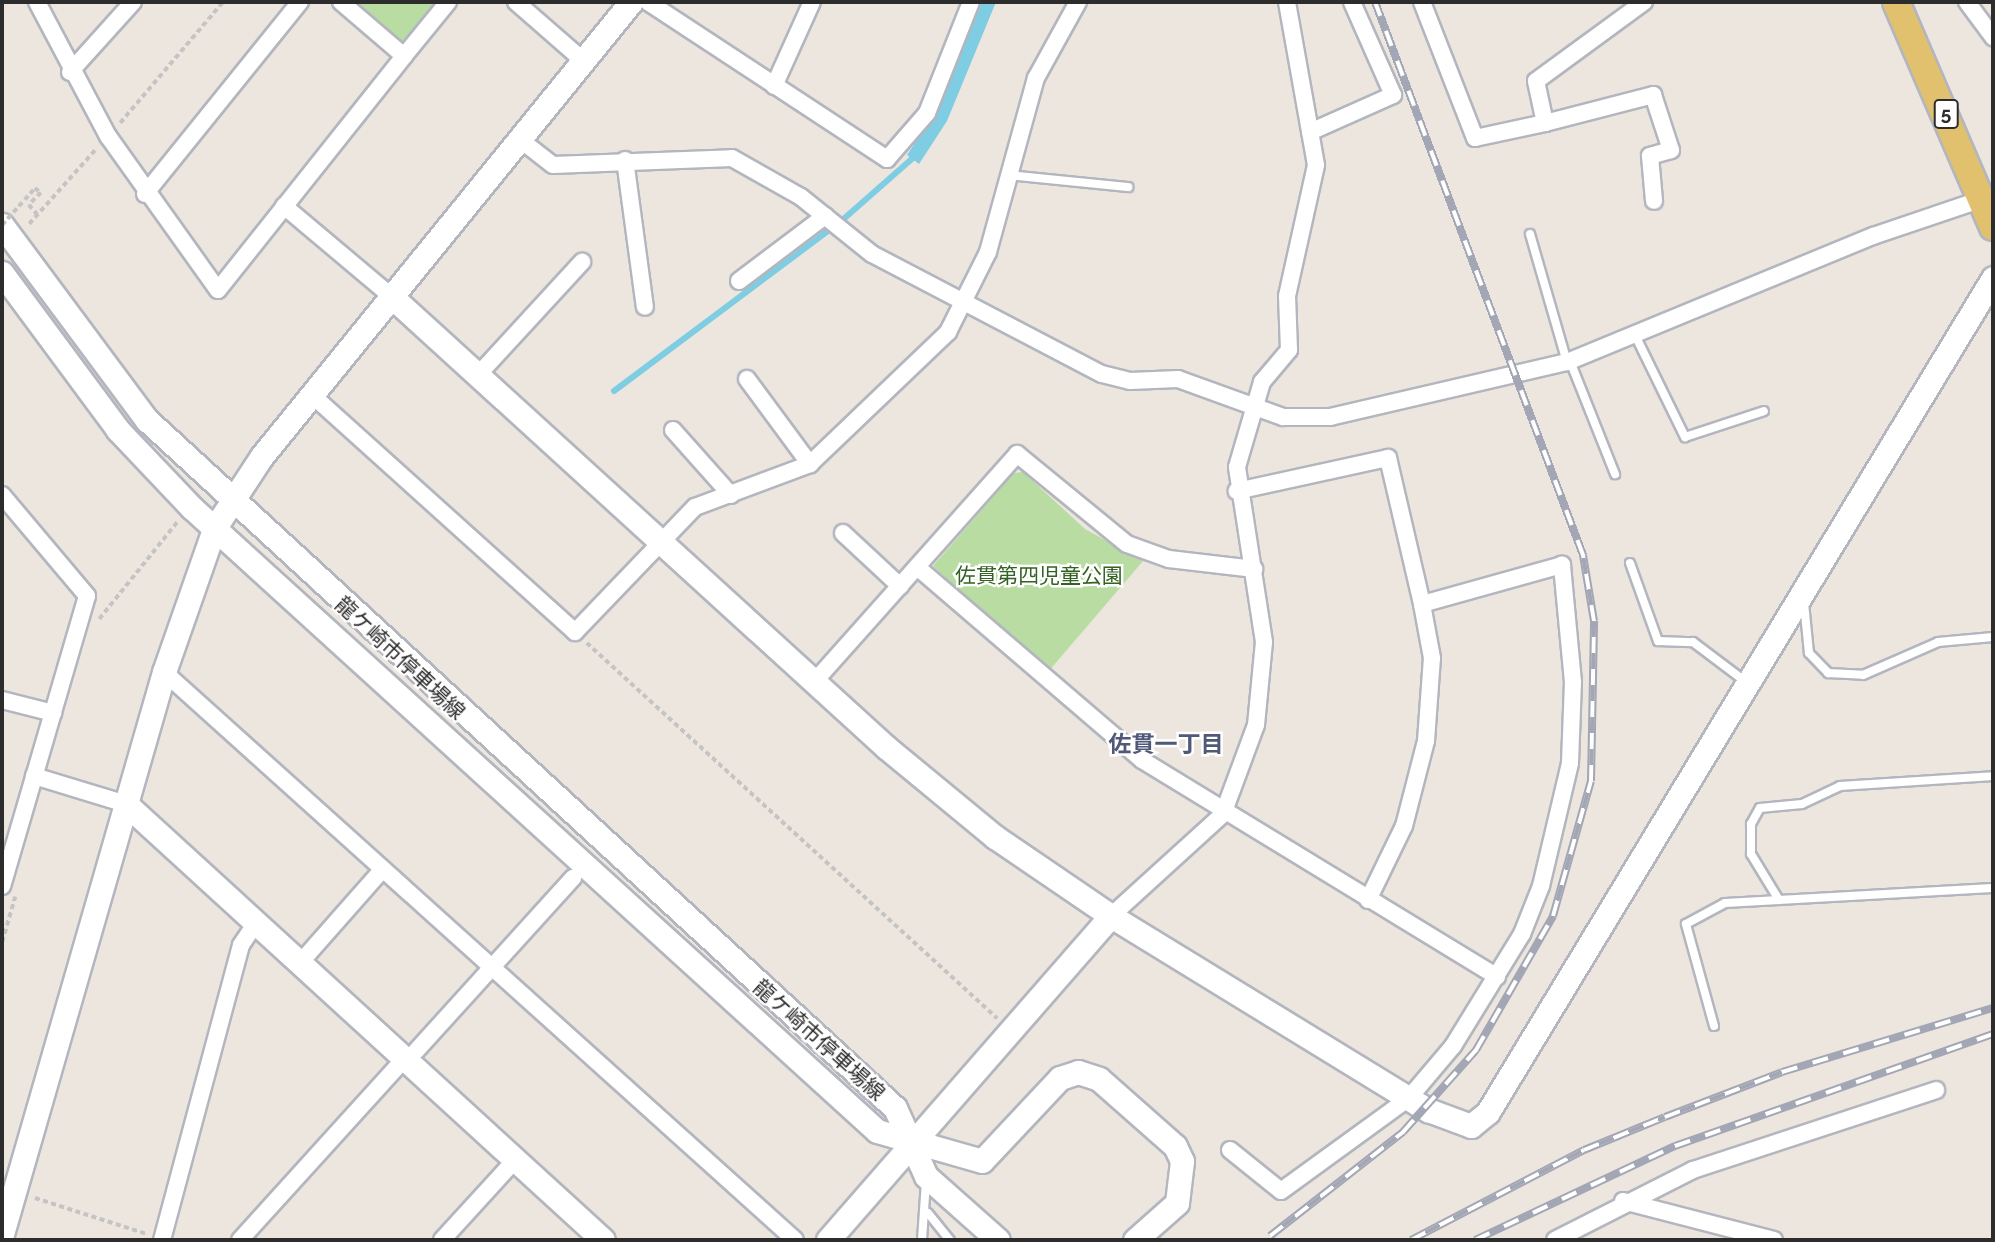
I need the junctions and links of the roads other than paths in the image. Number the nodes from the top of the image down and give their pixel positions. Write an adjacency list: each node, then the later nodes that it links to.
1 (37, 2): 21 (street)
2 (133, 2): 21 (street)
3 (300, 2): 29 (street)
4 (341, 2): 19 (street)
5 (448, 2): 19 (street)
6 (516, 2): 20 (street)
7 (631, 2): 20 (street)
8 (648, 2): 22 (street)
9 (812, 2): 22 (street)
10 (971, 2): 22 (street)
11 (1079, 2): 27 (street)
12 (1287, 2): 24 (street)
13 (1352, 2): 24 (street)
14 (1422, 2): 23 (street)
15 (1644, 2): 23 (street)
16 (1896, 2): 30 (main road, 5)
17 (1967, 2): 18 (street)
18 (1993, 37)
19 (404, 56): 32 (street)
20 (586, 63): 25 (street)
21 (70, 72): 29 (street)
22 (774, 86)
23 (1545, 123): 31 (street)
24 (1310, 132): 49 (street)
25 (522, 141): 26 (street); 41 (street)
26 (625, 160): 33 (street); 43 (street)
27 (1007, 175): 28 (lane); 42 (street)
28 (1128, 187)
29 (145, 194): 32 (street)
30 (1982, 199): 35 (main road, 5); 44 (street)
31 (1654, 201)
32 (284, 206): 41 (street)
33 (825, 216): 40 (street); 42 (street)
34 (2, 225): 57 (street, 龍ケ崎市停車場線)
35 (1993, 226)
36 (1530, 234): 45 (lane)
37 (582, 262): 46 (street)
38 (2, 273): 58 (street, 龍ケ崎市停車場線)
39 (1993, 278): 65 (street)
40 (738, 281)
41 (392, 298): 46 (street); 48 (street)
42 (966, 301): 49 (street); 52 (street)
43 (645, 307)
44 (1635, 335): 45 (street); 50 (lane)
45 (1569, 361): 49 (street); 53 (lane)
46 (478, 375): 60 (street)
47 (747, 379): 52 (street)
48 (312, 395): 57 (street); 60 (street)
49 (1258, 410): 54 (street)
50 (1764, 411)
51 (673, 430): 56 (street)
52 (810, 464): 56 (street)
53 (1615, 474)
54 (1237, 491): 63 (street); 66 (street)
55 (2, 495): 72 (street)
56 (731, 495): 60 (street)
57 (229, 498): 58 (street); 93 (street, 龍ケ崎市停車場線)
58 (214, 529): 68 (street); 93 (street, 龍ケ崎市停車場線)
59 (843, 533): 64 (street)
60 (660, 543): 69 (street)
61 (1630, 564): 70 (lane)
62 (917, 567): 63 (street); 64 (street); 76 (street)
63 (1254, 569): 76 (street)
64 (900, 586): 69 (street)
65 (1803, 593): 67 (lane); 70 (street)
66 (1422, 604): 82 (street); 88 (street)
67 (1993, 637)
68 (164, 672): 75 (street); 78 (street)
69 (815, 681): 84 (street)
70 (1748, 684): 92 (street)
71 (2, 700): 72 (street)
72 (53, 713): 73 (street)
73 (34, 776): 75 (street); 77 (street)
74 (1993, 776): 83 (lane)
75 (127, 804): 85 (street); 99 (street)
76 (1223, 814): 82 (street); 84 (street)
77 (5, 862): 81 (street)
78 (383, 869): 86 (street); 87 (street)
79 (573, 878): 87 (street)
80 (1993, 888): 83 (lane)
81 (9, 889)
82 (1368, 900): 88 (street)
83 (1779, 900): 89 (lane)
84 (1111, 916): 92 (street); 93 (street)
85 (257, 921): 86 (street); 100 (street)
86 (300, 963): 90 (street)
87 (492, 968): 90 (street); 104 (street)
88 (1497, 977): 92 (street)
89 (1714, 1026)
90 (410, 1055): 95 (street); 101 (street)
91 (1936, 1090): 97 (street)
92 (1409, 1098): 94 (street)
93 (912, 1145): 96 (street); 105 (street); 109 (street)
94 (1230, 1150)
95 (515, 1160): 102 (street); 103 (street)
96 (926, 1176): 98 (lane); 108 (street)
97 (1623, 1201): 110 (street); 111 (street)
98 (928, 1213): 106 (lane); 107 (lane)
99 (2, 1234)
100 (164, 1240)
101 (240, 1240)
102 (442, 1240)
103 (603, 1240)
104 (795, 1240)
105 (828, 1240)
106 (922, 1240)
107 (950, 1240)
108 (998, 1240)
109 (1135, 1240)
110 (1555, 1240)
111 (1774, 1240)

